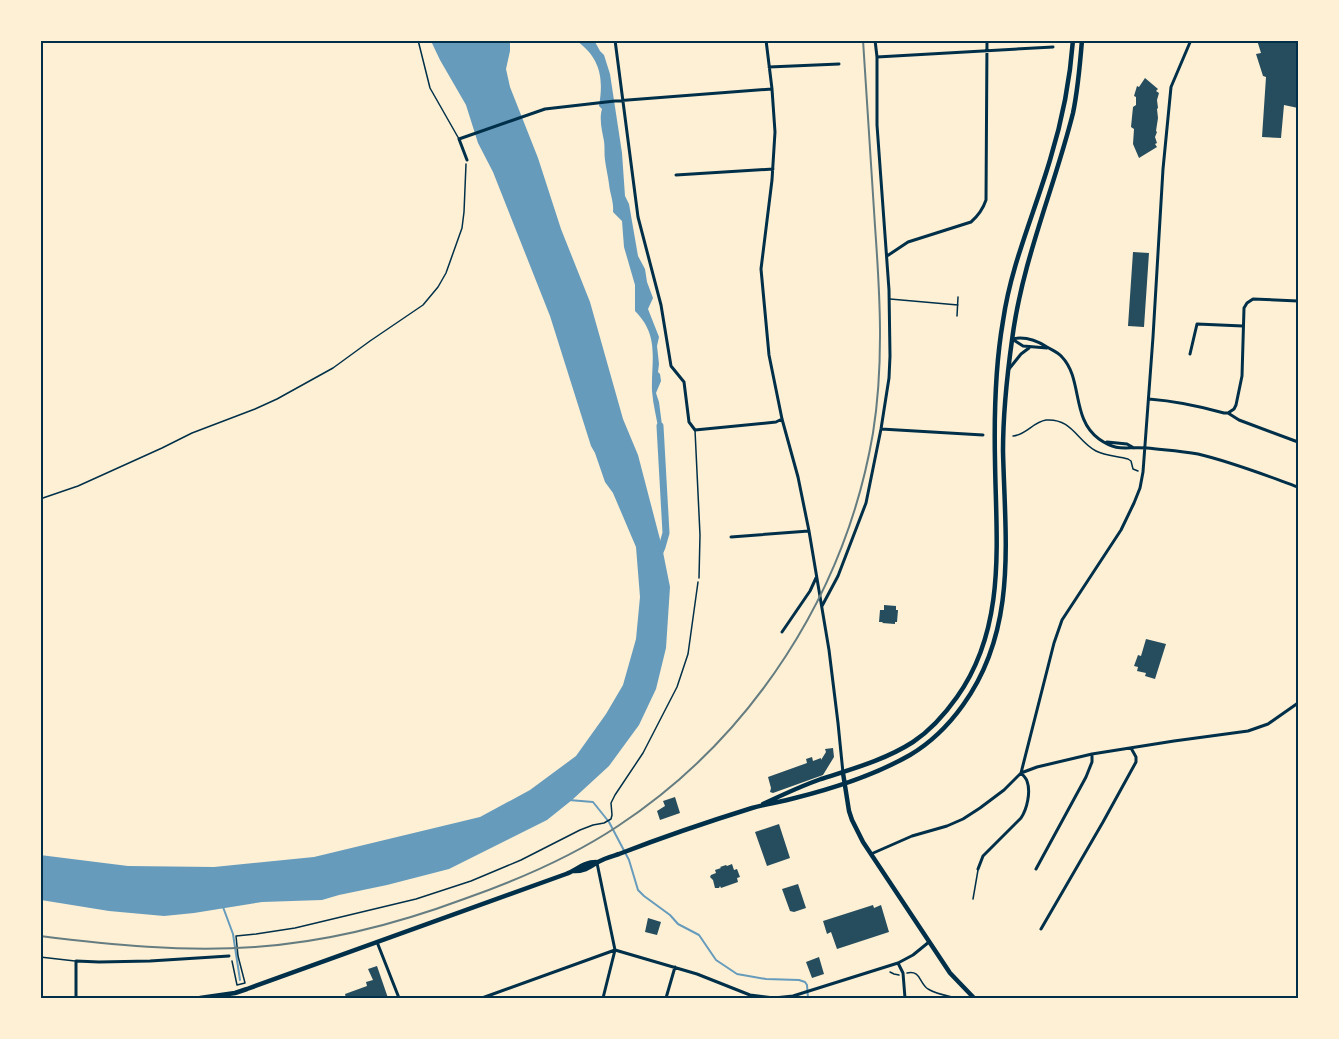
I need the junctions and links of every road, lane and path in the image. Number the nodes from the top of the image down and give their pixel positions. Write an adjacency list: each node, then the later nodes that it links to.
1 (418, 40): 16 (lane)
2 (615, 40): 15 (street)
3 (766, 40): 13 (street)
4 (875, 40): 11 (street)
5 (987, 40): 10 (street)
6 (1073, 40): 27 (main road)
7 (1082, 40): 28 (main road)
8 (1191, 40): 34 (street)
9 (1053, 47): 10 (street)
10 (987, 51): 11 (street); 20 (street)
11 (877, 57): 20 (street)
12 (839, 64): 13 (street)
13 (769, 67): 14 (street)
14 (772, 89): 15 (street); 18 (street)
15 (622, 100): 16 (street); 37 (street)
16 (459, 139): 17 (street)
17 (467, 160): 45 (path)
18 (773, 169): 19 (street); 36 (street)
19 (676, 175)
20 (887, 256): 22 (street)
21 (958, 297): 24 (lane)
22 (889, 299): 24 (lane); 38 (street)
23 (1299, 301): 26 (street)
24 (958, 305): 25 (lane)
25 (957, 316)
26 (1243, 326): 32 (street); 35 (street)
27 (1002, 328): 28 (main road); 29 (main road)
28 (1012, 339): 29 (main road); 30 (street); 31 (street); 33 (main road)
29 (999, 347): 55 (main road)
30 (1030, 347): 31 (street); 33 (street)
31 (1049, 348): 42 (street)
32 (1190, 354)
33 (1008, 371): 57 (main road)
34 (1149, 399): 35 (street); 42 (street)
35 (1228, 413): 41 (street)
36 (782, 419): 37 (street); 46 (street)
37 (695, 429): 49 (lane)
38 (881, 429): 39 (street); 50 (street)
39 (983, 435)
40 (1013, 436): 43 (path)
41 (1299, 442)
42 (1145, 448): 43 (street); 44 (street)
43 (1143, 472): 56 (street)
44 (1299, 487)
45 (40, 499)
46 (809, 531): 47 (street); 48 (street)
47 (731, 537)
48 (817, 576): 50 (street); 51 (street)
49 (699, 579): 68 (path)
50 (822, 606): 55 (street)
51 (782, 632)
52 (1299, 703): 53 (street)
53 (1131, 748): 54 (street); 64 (street)
54 (1092, 754): 56 (street); 62 (street)
55 (843, 772): 57 (main road); 58 (main road)
56 (1021, 773): 59 (street); 61 (street)
57 (845, 784): 58 (main road); 59 (main road)
58 (755, 807): 60 (main road)
59 (871, 855): 66 (main road)
60 (597, 862): 65 (main road); 67 (street)
61 (978, 869): 63 (lane)
62 (1036, 869)
63 (974, 899)
64 (1041, 929)
65 (377, 942): 75 (main road); 78 (street)
66 (929, 942): 71 (street); 84 (main road)
67 (615, 950): 73 (street); 79 (street); 80 (street)
68 (229, 956): 70 (street)
69 (40, 957): 70 (lane)
70 (76, 961): 76 (street)
71 (898, 963): 72 (street); 74 (street)
72 (887, 966): 73 (street); 74 (path)
73 (675, 967): 81 (street)
74 (903, 973): 82 (street); 83 (path)
75 (236, 996): 77 (main road)
76 (76, 999)
77 (200, 999)
78 (399, 999)
79 (482, 999)
80 (603, 999)
81 (666, 999)
82 (905, 999)
83 (956, 999)
84 (974, 999)

